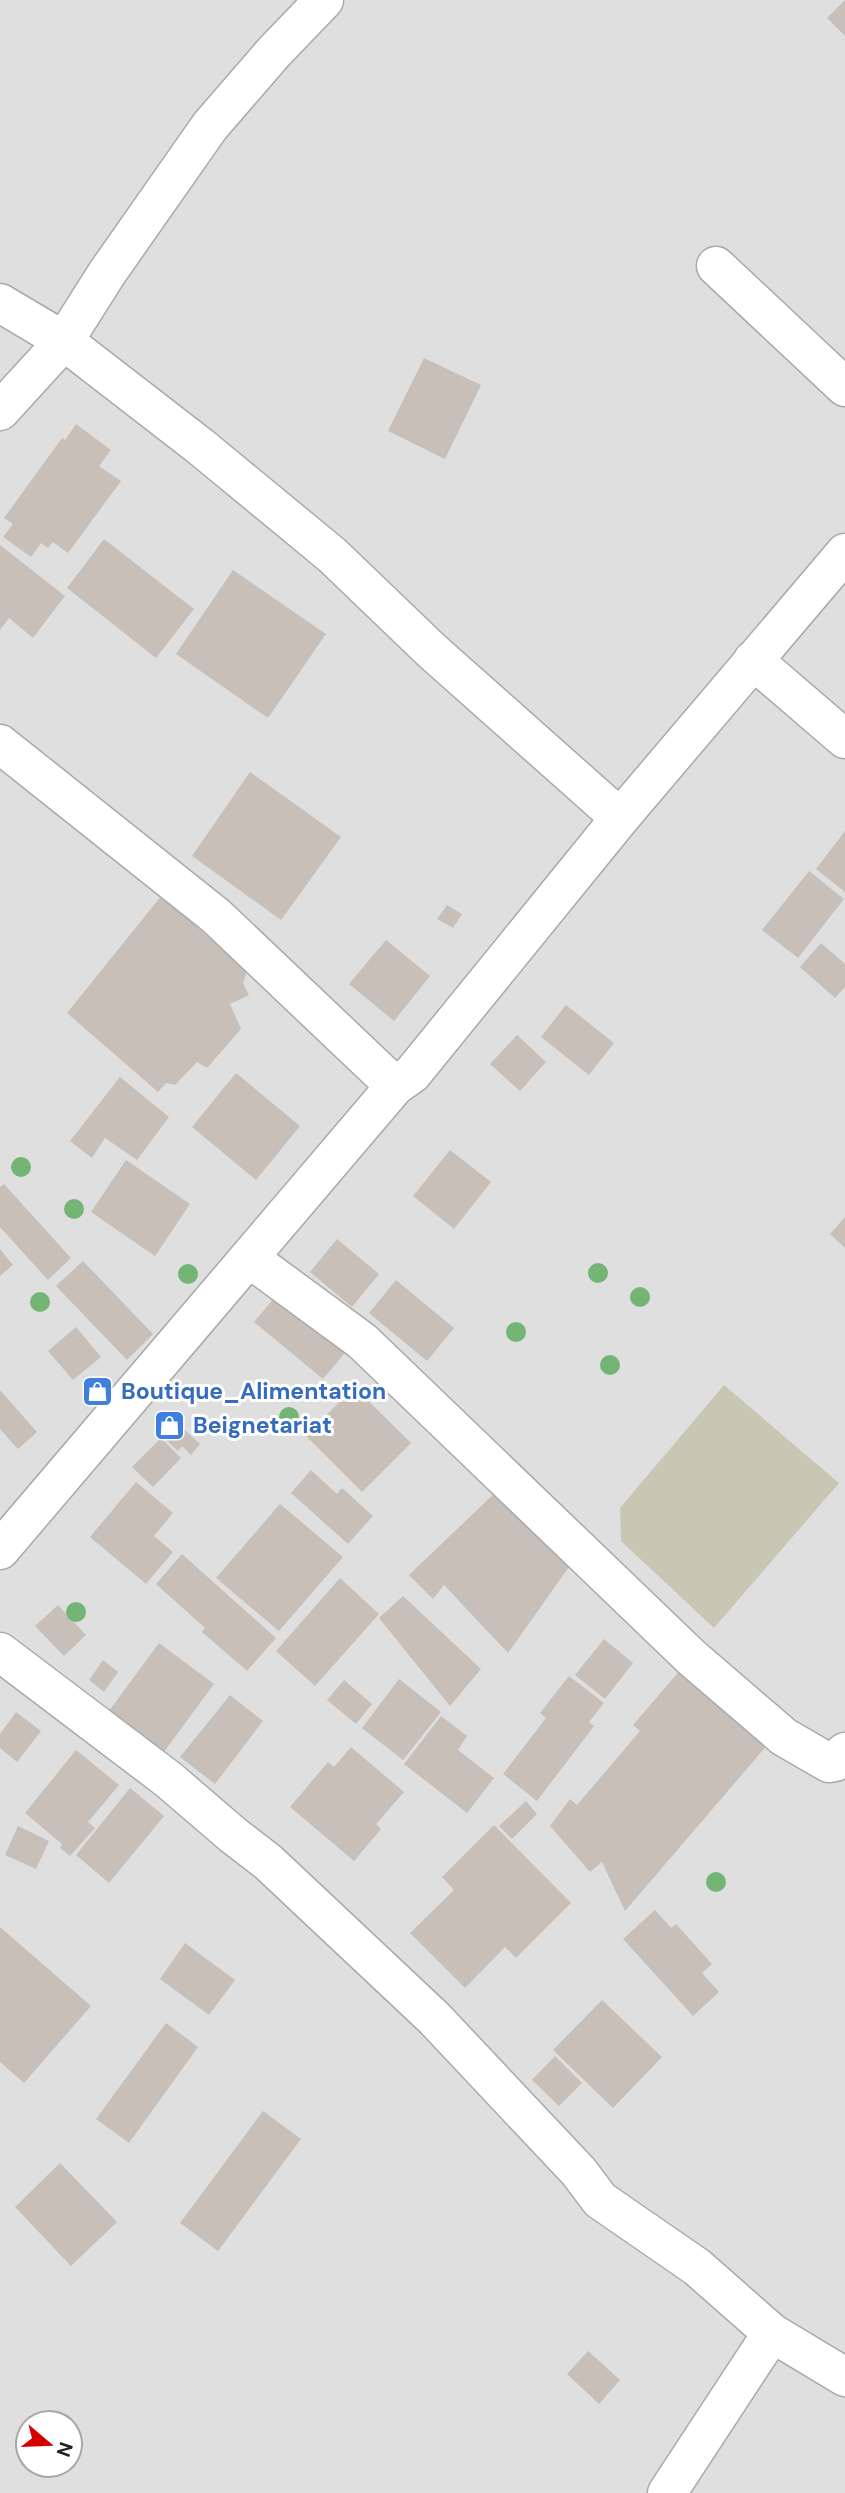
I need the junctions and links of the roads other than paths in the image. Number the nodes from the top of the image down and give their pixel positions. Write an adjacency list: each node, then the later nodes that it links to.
1 (324, 0): 4 (street)
2 (716, 266): 5 (street)
3 (0, 303): 4 (street)
4 (64, 341): 6 (street); 11 (street)
5 (845, 387)
6 (0, 411)
7 (845, 553): 8 (street)
8 (753, 660): 9 (street); 11 (street)
9 (845, 739)
10 (0, 744): 12 (street)
11 (620, 818): 12 (street)
12 (395, 1086): 13 (street)
13 (248, 1258): 14 (street); 16 (street)
14 (0, 1550)
15 (0, 1652): 17 (street)
16 (845, 1752)
17 (772, 2333): 18 (street); 19 (street)
18 (845, 2377)
19 (667, 2493)

